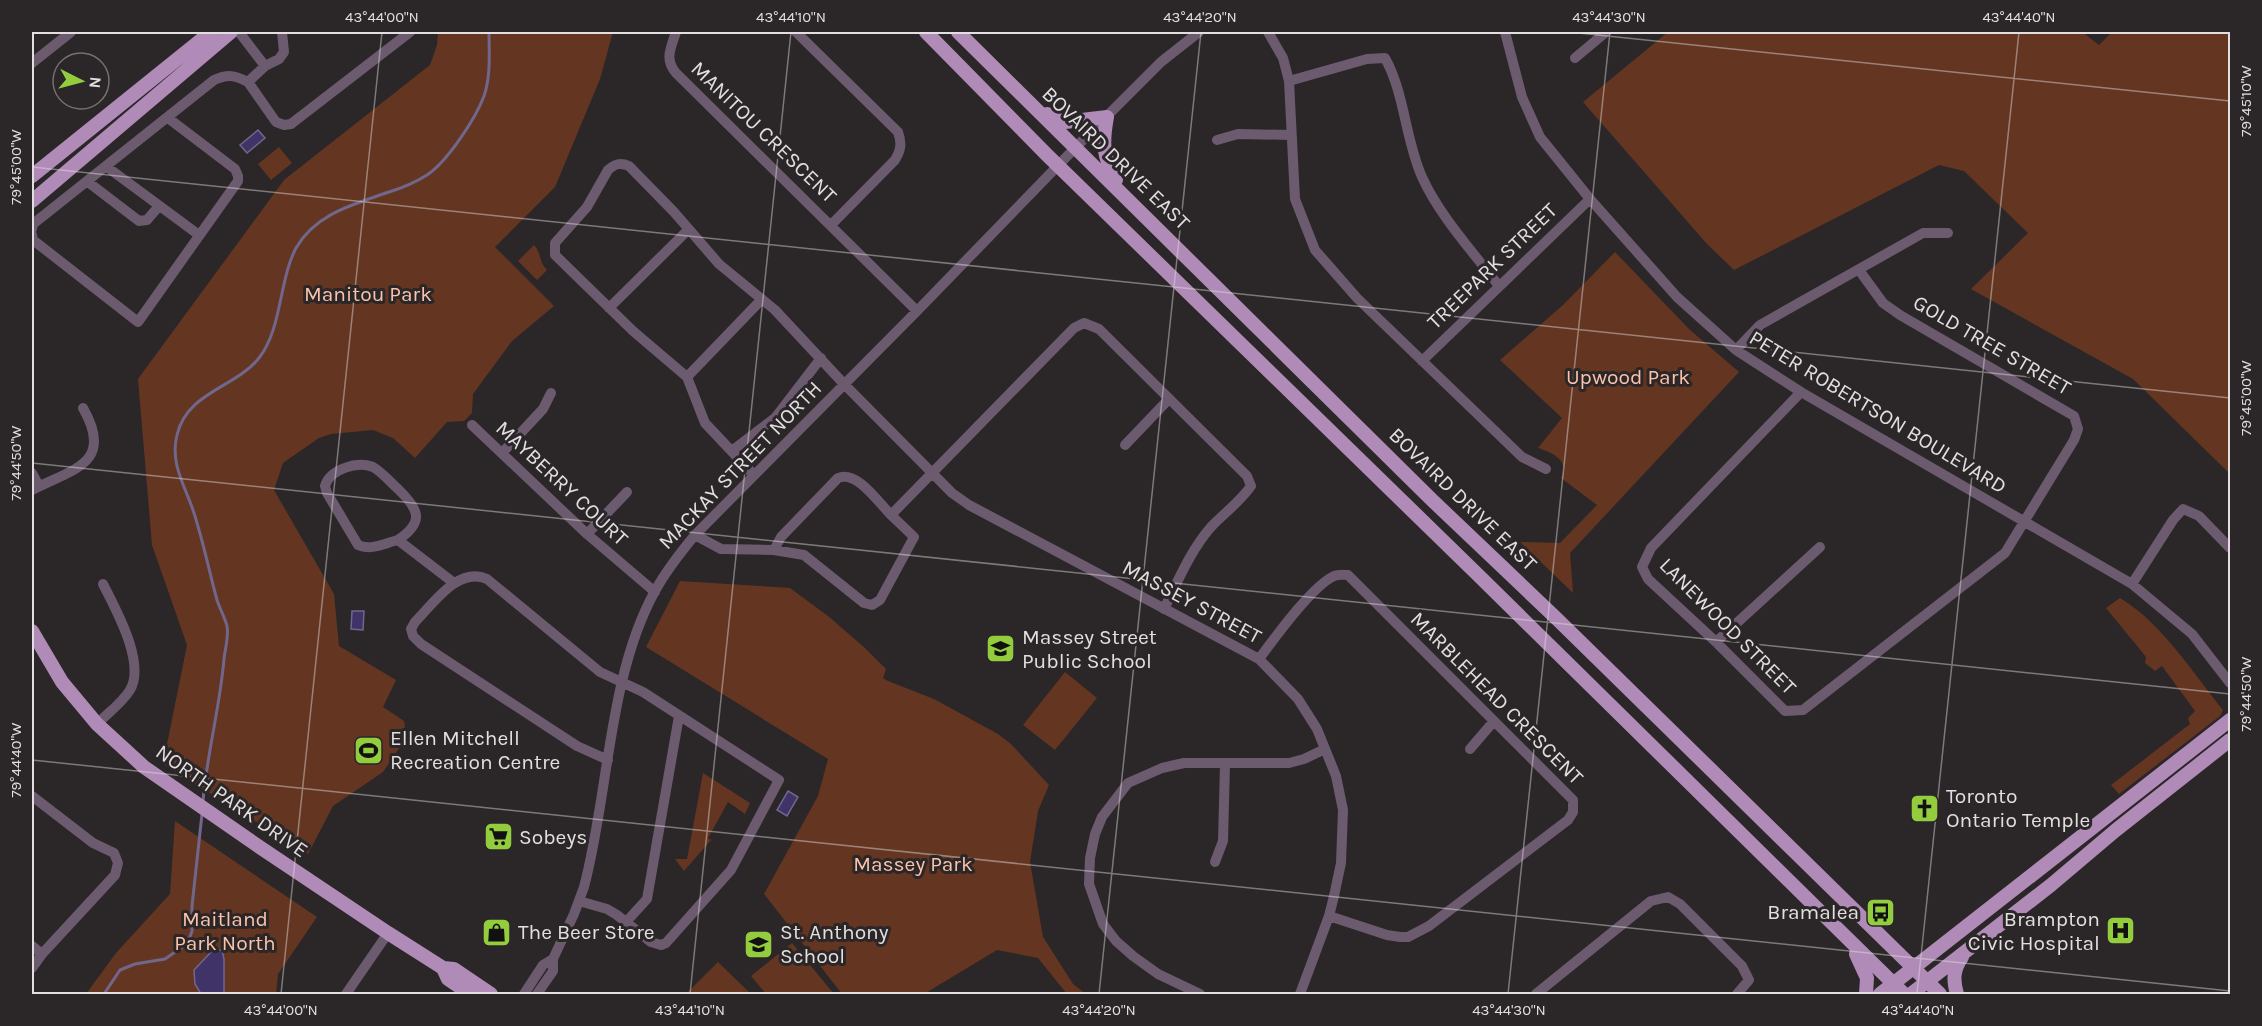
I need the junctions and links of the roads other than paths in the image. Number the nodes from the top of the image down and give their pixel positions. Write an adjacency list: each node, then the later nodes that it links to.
1 (71, 32): 16 (street)
2 (211, 32): 28 (main road)
3 (231, 32): 32 (main road)
4 (239, 32): 17 (street)
5 (282, 32): 17 (street)
6 (410, 32): 19 (street)
7 (676, 32): 34 (street, MANITOU CRESCENT)
8 (796, 32): 34 (street, MANITOU CRESCENT)
9 (926, 32): 26 (main road, BOVAIRD DRIVE EAST)
10 (958, 32): 20 (main road, BOVAIRD DRIVE EAST)
11 (1199, 32): 21 (street, MACKAY STREET NORTH)
12 (1268, 32): 18 (street)
13 (1505, 32): 31 (street, PETER ROBERTSON BOULEVARD)
14 (1606, 32): 15 (street)
15 (1575, 58)
16 (32, 63)
17 (265, 66): 19 (street)
18 (1289, 81): 23 (street); 41 (street)
19 (248, 82): 22 (street)
20 (1035, 108): 21 (main road); 25 (main road, BOVAIRD DRIVE EAST)
21 (1107, 117): 25 (street, MACKAY STREET NORTH); 30 (main road)
22 (168, 118): 27 (street); 39 (street)
23 (1291, 135): 24 (street); 47 (street)
24 (1217, 140)
25 (1076, 147): 26 (street, MACKAY STREET NORTH); 30 (main road, BOVAIRD DRIVE EAST)
26 (1058, 165): 44 (street, MACKAY STREET NORTH); 97 (main road, BOVAIRD DRIVE EAST)
27 (107, 167): 29 (street); 33 (street)
28 (32, 176)
29 (88, 182): 33 (street); 35 (street)
30 (1125, 195): 104 (main road, BOVAIRD DRIVE EAST)
31 (1590, 199): 41 (street, TREEPARK STREET); 45 (street, PETER ROBERTSON BOULEVARD)
32 (32, 201)
33 (159, 206): 39 (street)
34 (831, 225): 44 (street, MANITOU CRESCENT)
35 (32, 229)
36 (688, 230): 42 (street, MASSEY STREET); 43 (street); 43 (street, MASSEY STREET)
37 (1948, 233): 40 (street)
38 (32, 235): 39 (street)
39 (199, 236)
40 (1859, 270): 45 (street); 65 (street, GOLD TREE STREET)
41 (1499, 286): 47 (street, TREEPARK STREET)
42 (762, 299): 46 (street, MASSEY STREET); 48 (street)
43 (609, 308): 48 (street)
44 (917, 312): 49 (street, MACKAY STREET NORTH)
45 (1736, 350): 50 (street, PETER ROBERTSON BOULEVARD)
46 (821, 358): 49 (street, MASSEY STREET); 56 (street)
47 (1422, 361): 58 (street)
48 (687, 377): 56 (street)
49 (844, 384): 60 (street, MASSEY STREET); 61 (street, MACKAY STREET NORTH)
50 (1801, 392): 65 (street, PETER ROBERTSON BOULEVARD); 78 (street, LANEWOOD STREET)
51 (551, 393): 57 (street)
52 (1168, 400): 55 (street); 60 (street); 76 (street)
53 (83, 408): 62 (street)
54 (472, 425): 57 (street, MAYBERRY COURT)
55 (1125, 445)
56 (733, 450): 61 (street)
57 (502, 453): 66 (street, MAYBERRY COURT)
58 (1546, 469)
59 (32, 473): 62 (street)
60 (931, 473): 64 (street); 76 (street, MASSEY STREET)
61 (754, 475): 67 (street, MACKAY STREET NORTH)
62 (35, 488)
63 (627, 492): 66 (street)
64 (891, 514): 71 (street); 71 (street)
65 (2024, 523): 74 (street, PETER ROBERTSON BOULEVARD); 78 (street, LANEWOOD STREET)
66 (587, 534): 75 (street, MAYBERRY COURT)
67 (695, 535): 71 (street); 75 (street, MACKAY STREET NORTH)
68 (398, 540): 68 (street); 72 (street)
69 (1820, 547): 78 (street)
70 (2230, 548): 74 (street)
71 (774, 550)
72 (454, 583): 80 (street); 89 (street)
73 (103, 584): 85 (street)
74 (2132, 584): 81 (street, PETER ROBERTSON BOULEVARD)
75 (655, 592): 80 (street, MACKAY STREET NORTH)
76 (1164, 609): 79 (street, MASSEY STREET)
77 (32, 631): 85 (main road, NORTH PARK DRIVE)
78 (1716, 642)
79 (1259, 659): 84 (street, MARBLEHEAD CRESCENT); 87 (street, MASSEY STREET)
80 (622, 682): 82 (street); 89 (street, MACKAY STREET NORTH)
81 (2230, 683)
82 (679, 716): 95 (street); 95 (street)
83 (2230, 720): 104 (main road)
84 (1494, 721): 88 (street); 94 (street, MARBLEHEAD CRESCENT)
85 (98, 724): 96 (main road, NORTH PARK DRIVE)
86 (2230, 740): 99 (main road)
87 (1325, 748): 90 (street); 94 (street, MASSEY STREET)
88 (1470, 749)
89 (608, 760): 93 (street, MACKAY STREET NORTH)
90 (1225, 764): 92 (street); 112 (street)
91 (32, 796): 100 (street)
92 (1215, 862)
93 (579, 901): 95 (street); 101 (street, MACKAY STREET NORTH)
94 (1329, 916): 113 (street, MASSEY STREET)
95 (626, 922)
96 (388, 933): 103 (main road, NORTH PARK DRIVE); 107 (street)
97 (1849, 941): 106 (main road, BOVAIRD DRIVE EAST); 116 (main road)
98 (32, 946): 100 (street)
99 (1965, 953): 105 (main road); 121 (main road)
100 (42, 954): 102 (street)
101 (553, 959): 110 (street, MACKAY STREET NORTH); 111 (street, MACKAY STREET NORTH)
102 (32, 968)
103 (443, 968): 108 (main road, NORTH PARK DRIVE); 109 (main road, NORTH PARK DRIVE)
104 (1914, 968): 105 (main road, BOVAIRD DRIVE EAST); 106 (main road)
105 (1927, 982): 119 (main road); 120 (main road, BOVAIRD DRIVE EAST)
106 (1893, 984): 117 (main road); 118 (main road, BOVAIRD DRIVE EAST)
107 (346, 994)
108 (470, 994)
109 (491, 994)
110 (524, 994)
111 (537, 994)
112 (1200, 994)
113 (1300, 994)
114 (1536, 994): 115 (street)
115 (1737, 994)
116 (1866, 994)
117 (1880, 994)
118 (1904, 994)
119 (1911, 994)
120 (1940, 994)
121 (1958, 994)

